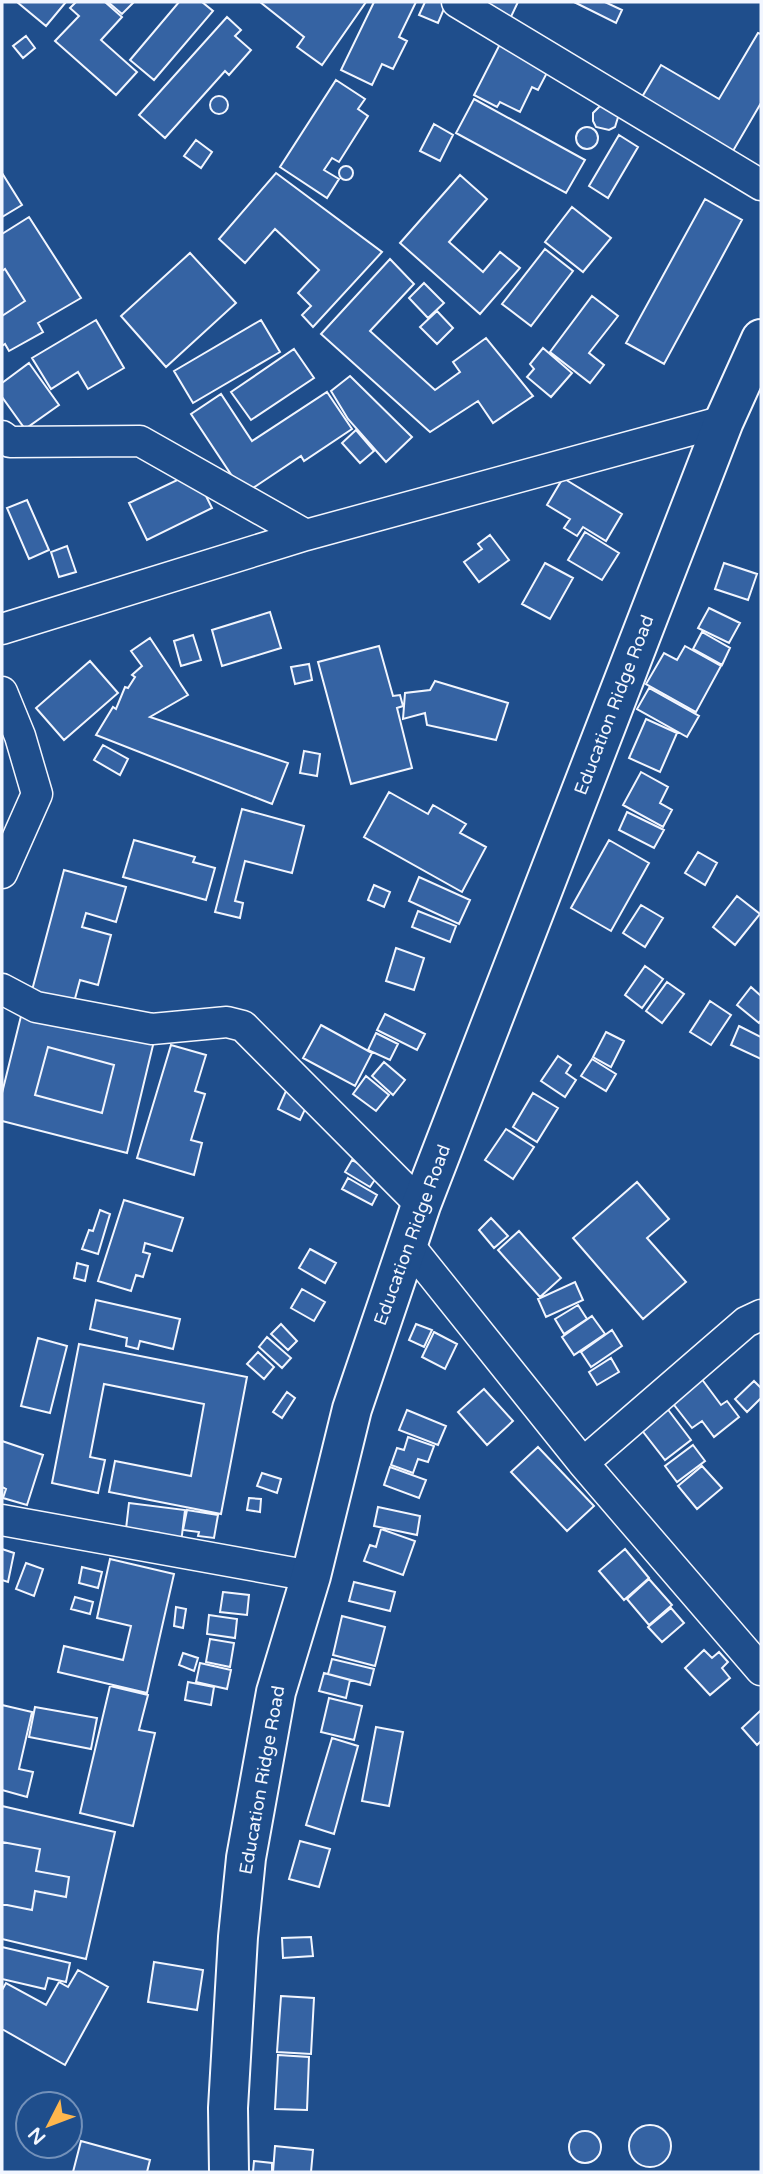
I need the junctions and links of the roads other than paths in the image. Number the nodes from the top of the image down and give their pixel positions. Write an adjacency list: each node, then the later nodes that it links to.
1 (457, 2): 2 (street)
2 (761, 186)
3 (761, 339): 4 (main road, Education Ridge Road)
4 (724, 421): 6 (street); 11 (main road, Education Ridge Road)
5 (2, 436): 6 (street)
6 (306, 535): 7 (street)
7 (2, 629)
8 (2, 692): 9 (street)
9 (2, 873)
10 (2, 989): 11 (street)
11 (421, 1205): 12 (main road, Education Ridge Road)
12 (407, 1243): 14 (street); 16 (main road, Education Ridge Road)
13 (756, 1324): 14 (street)
14 (583, 1463): 17 (street)
15 (2, 1520): 16 (street)
16 (311, 1576): 18 (main road, Education Ridge Road)
17 (761, 1670)
18 (229, 2172)

